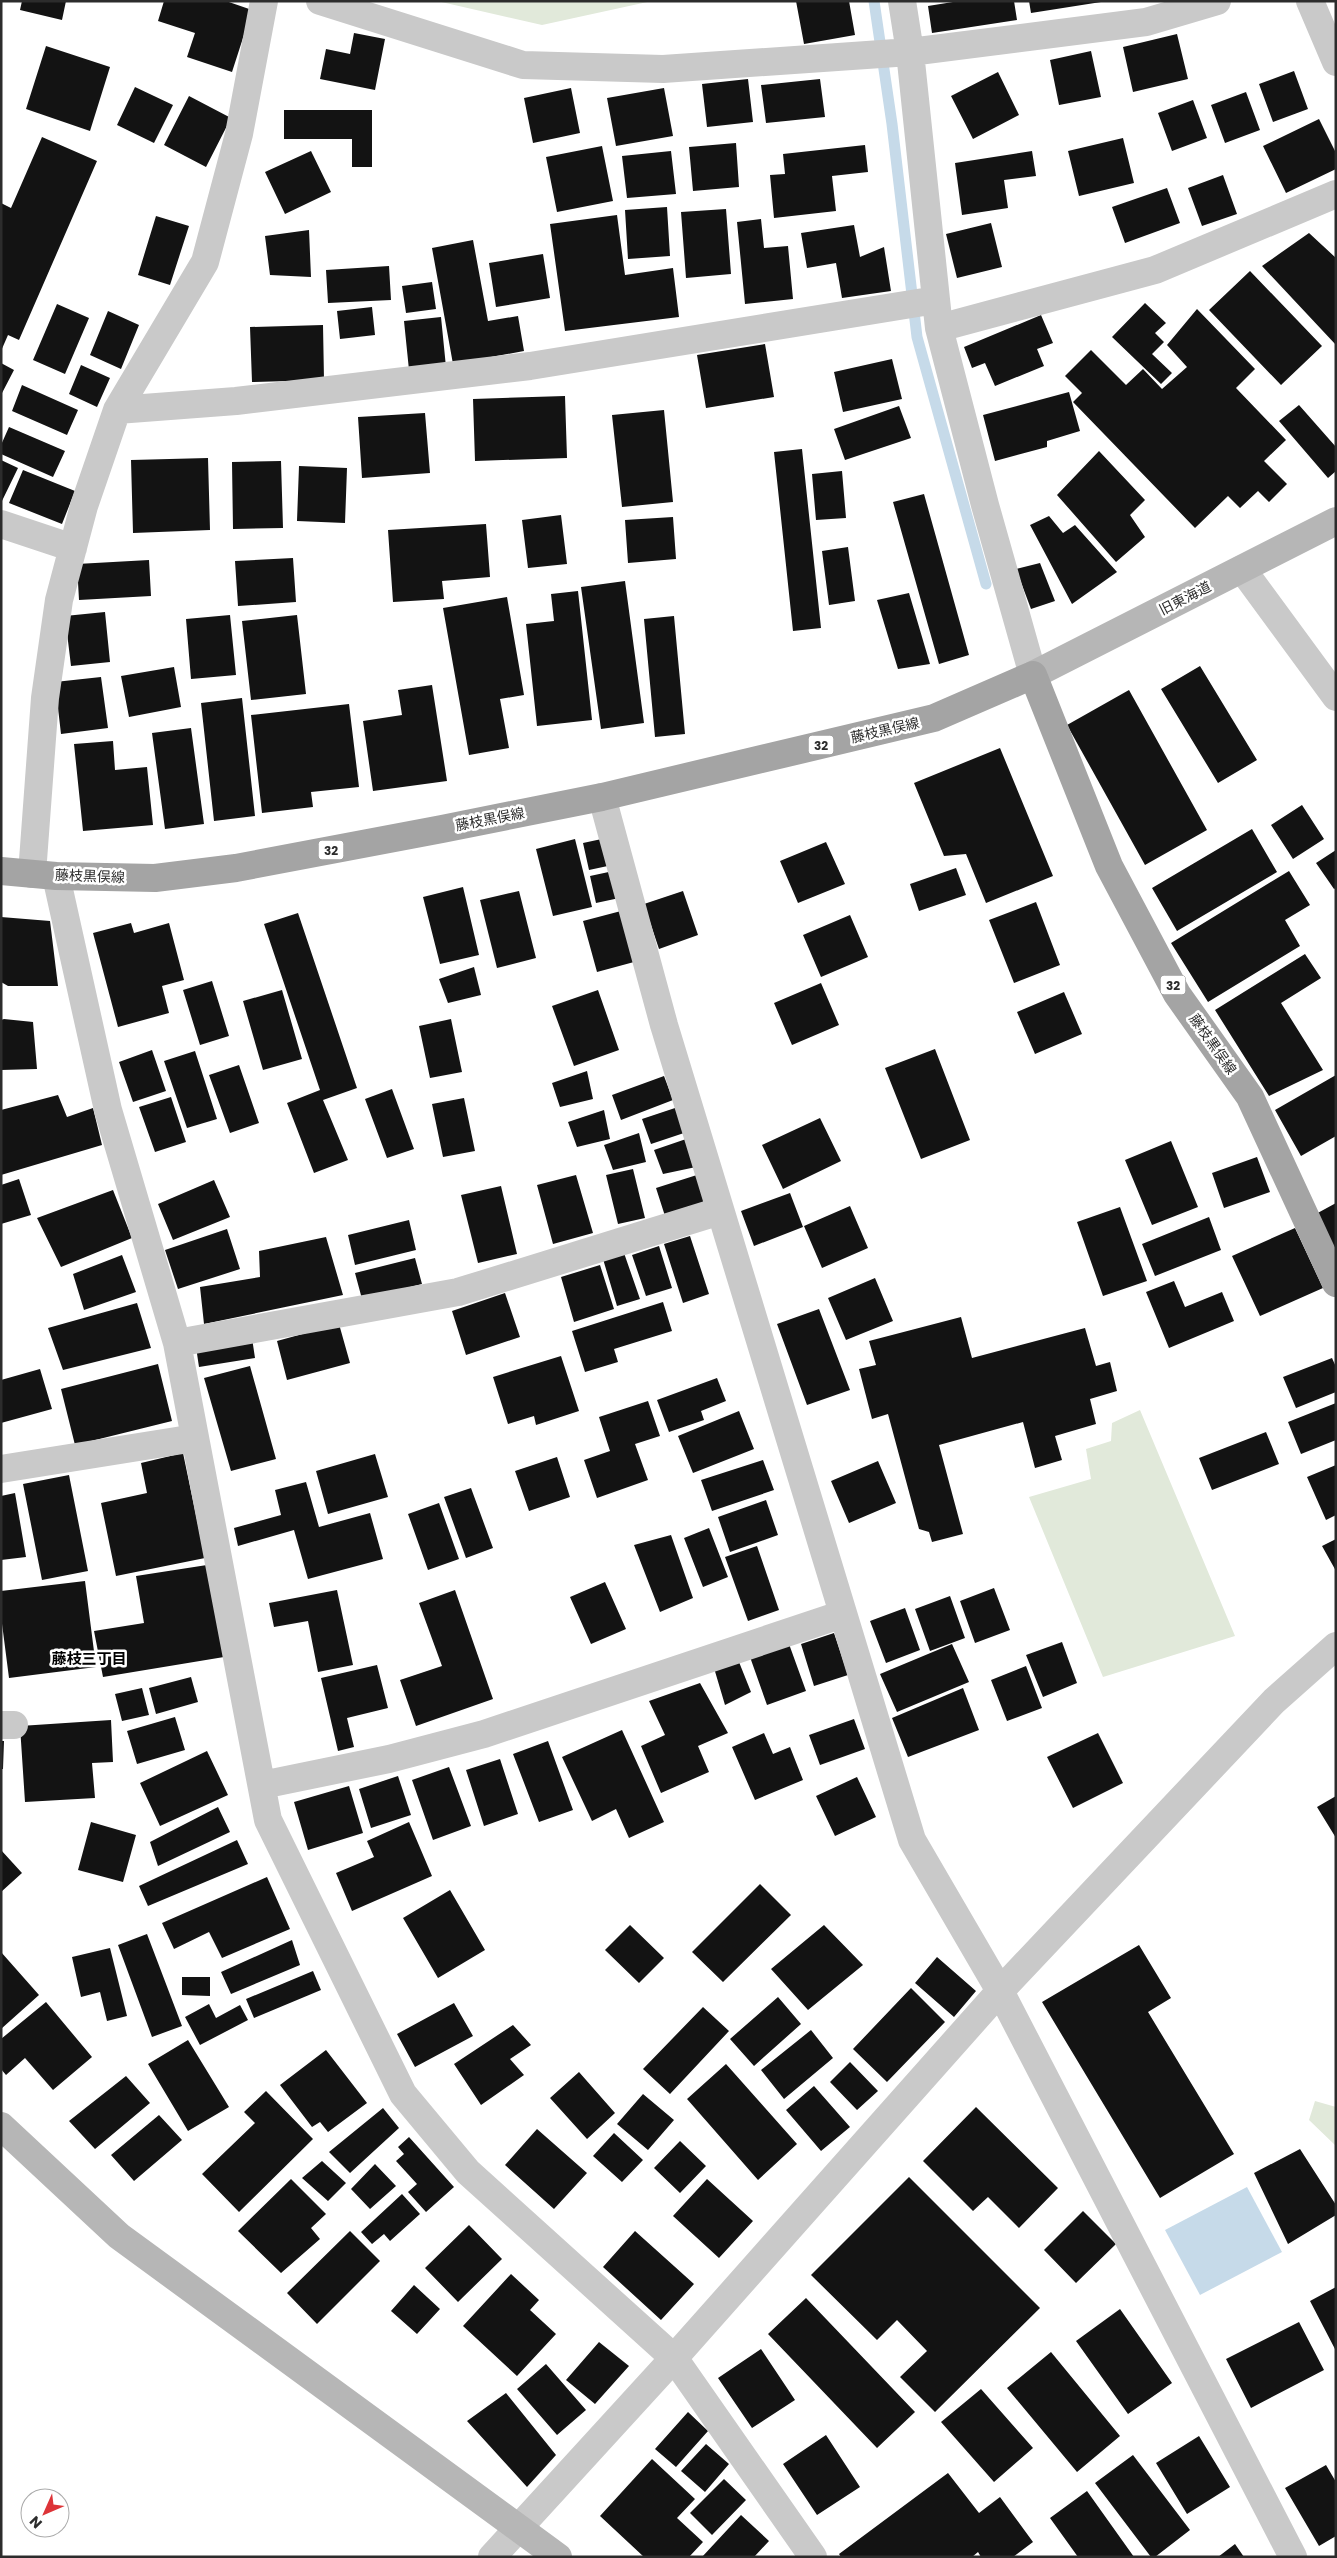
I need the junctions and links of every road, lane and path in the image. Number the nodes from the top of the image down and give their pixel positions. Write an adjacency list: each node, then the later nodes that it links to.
1 (264, 1): 11 (street)
2 (320, 1): 6 (street)
3 (902, 1): 6 (street)
4 (1217, 1): 6 (street)
5 (1310, 1): 7 (street)
6 (910, 52): 9 (street)
7 (1336, 62)
8 (1336, 194): 10 (street)
9 (936, 300): 10 (street); 11 (street)
10 (939, 328): 16 (street)
11 (116, 410): 14 (street)
12 (1336, 521): 15 (street, 旧東海道)
13 (1, 524): 14 (street)
14 (73, 548): 20 (street)
15 (1242, 569): 16 (street, 旧東海道); 17 (street)
16 (1033, 675): 18 (main road, 藤枝黒俣線 / 32); 22 (main road, 藤枝黒俣線 / 32)
17 (1336, 697)
18 (602, 797): 20 (main road, 藤枝黒俣線 / 32); 21 (street)
19 (1, 871): 20 (main road, 藤枝黒俣線 / 32)
20 (44, 875): 23 (street)
21 (720, 1211): 23 (street); 26 (street)
22 (1336, 1283)
23 (177, 1343): 24 (street)
24 (195, 1438): 25 (street); 28 (street)
25 (1, 1469)
26 (843, 1614): 28 (street); 29 (street)
27 (1336, 1646): 29 (street)
28 (262, 1785): 31 (street)
29 (1000, 1991): 31 (street); 36 (street)
30 (1, 2126): 32 (street)
31 (674, 2358): 32 (street); 35 (street)
32 (519, 2527): 33 (street); 34 (street)
33 (492, 2557)
34 (558, 2557)
35 (813, 2557)
36 (1293, 2557)

